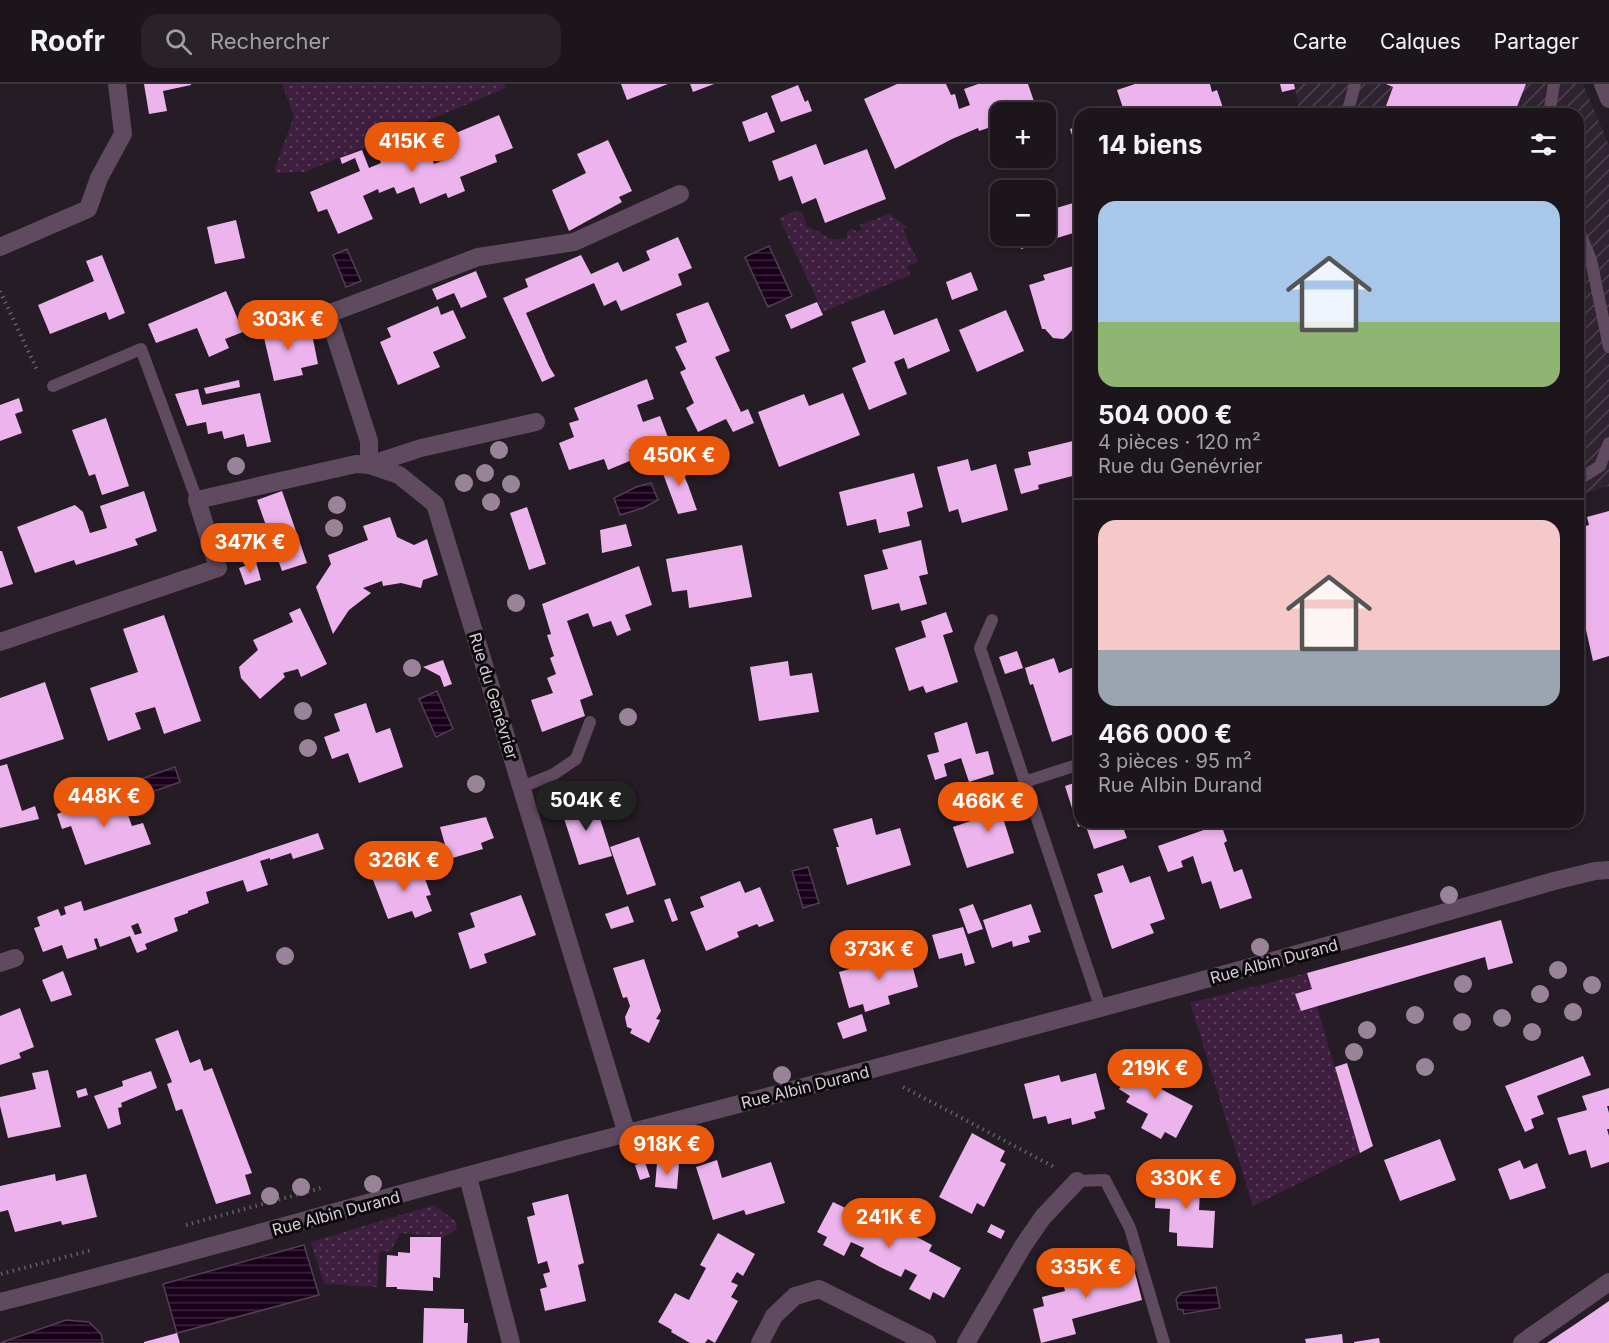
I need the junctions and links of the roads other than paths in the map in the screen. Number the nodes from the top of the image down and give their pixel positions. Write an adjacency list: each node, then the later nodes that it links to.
1 (117, 84): 10 (street)
2 (1355, 84): 6 (lane)
3 (1554, 84): 7 (lane)
4 (1603, 84): 5 (street)
5 (1609, 99)
6 (1349, 108)
7 (1550, 108)
8 (680, 194): 15 (street)
9 (1584, 243): 11 (lane)
10 (0, 247)
11 (1609, 347)
12 (53, 386): 17 (lane)
13 (536, 422): 15 (street)
14 (1609, 443): 16 (lane)
15 (369, 465): 17 (street); 23 (street, Rue du Genévrier)
16 (1584, 476)
17 (197, 500): 19 (street)
18 (992, 620): 22 (lane)
19 (0, 642)
20 (590, 722): 23 (lane)
21 (1074, 766): 22 (lane)
22 (1024, 782): 25 (lane)
23 (522, 787): 26 (street, Rue du Genévrier)
24 (1609, 870): 25 (street, Rue Albin Durand)
25 (1101, 1009): 26 (street, Rue Albin Durand)
26 (627, 1134): 27 (street, Rue Albin Durand)
27 (468, 1177): 30 (street, Rue Albin Durand); 31 (street)
28 (1077, 1181): 34 (street); 35 (lane)
29 (1609, 1282): 36 (street)
30 (0, 1302)
31 (511, 1343)
32 (760, 1343): 33 (street)
33 (927, 1343)
34 (966, 1343)
35 (1164, 1343)
36 (1522, 1343)

